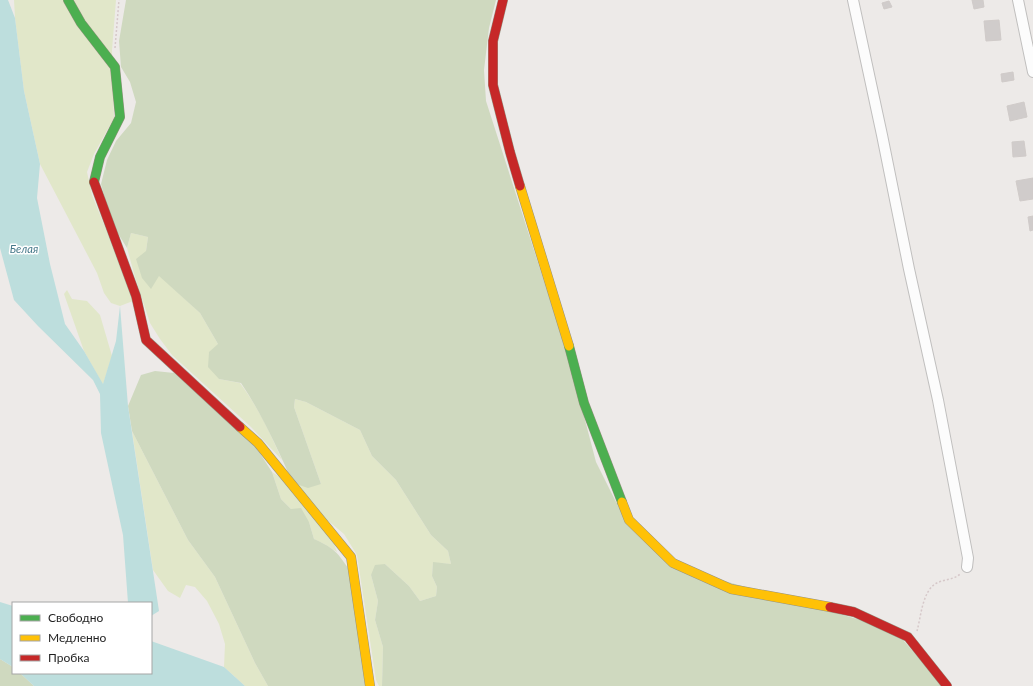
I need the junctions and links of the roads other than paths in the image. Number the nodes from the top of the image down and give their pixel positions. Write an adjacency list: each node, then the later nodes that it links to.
1 (68, 0): 7 (street)
2 (503, 0): 8 (street)
3 (853, 0): 6 (street)
4 (1018, 0): 5 (street)
5 (1033, 72)
6 (967, 567)
7 (370, 686)
8 (947, 686)

